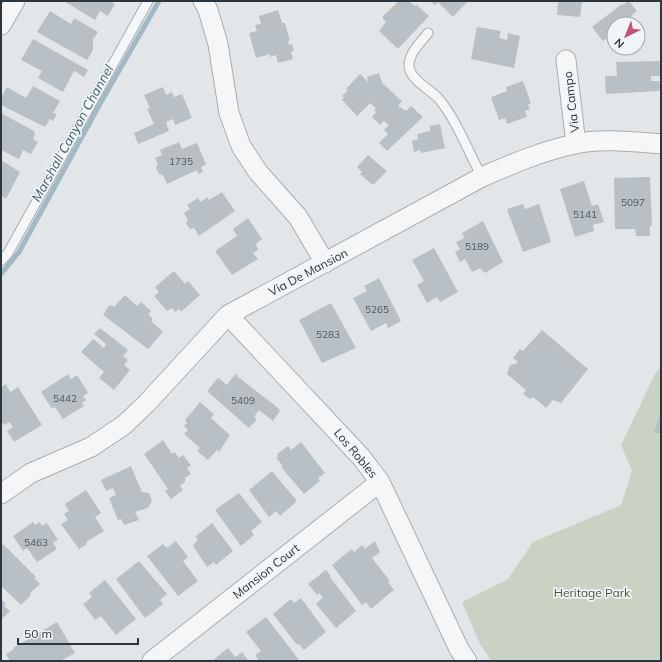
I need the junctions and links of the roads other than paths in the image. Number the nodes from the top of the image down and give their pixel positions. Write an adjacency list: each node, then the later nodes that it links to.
1 (15, 1): 4 (street)
2 (148, 1): 10 (lane)
3 (203, 1): 11 (street)
4 (1, 25)
5 (428, 33): 9 (lane)
6 (566, 60): 7 (street, Via Campo)
7 (576, 144): 8 (street, Via De Mansion); 9 (street, Via De Mansion)
8 (661, 144)
9 (482, 177): 11 (street, Via De Mansion)
10 (1, 261)
11 (325, 263): 12 (street, Via De Mansion)
12 (228, 315): 13 (street, Los Robles); 14 (street, Via De Mansion)
13 (380, 482): 15 (street, Mansion Court); 16 (street, Los Robles)
14 (1, 494)
15 (152, 661)
16 (467, 661)

